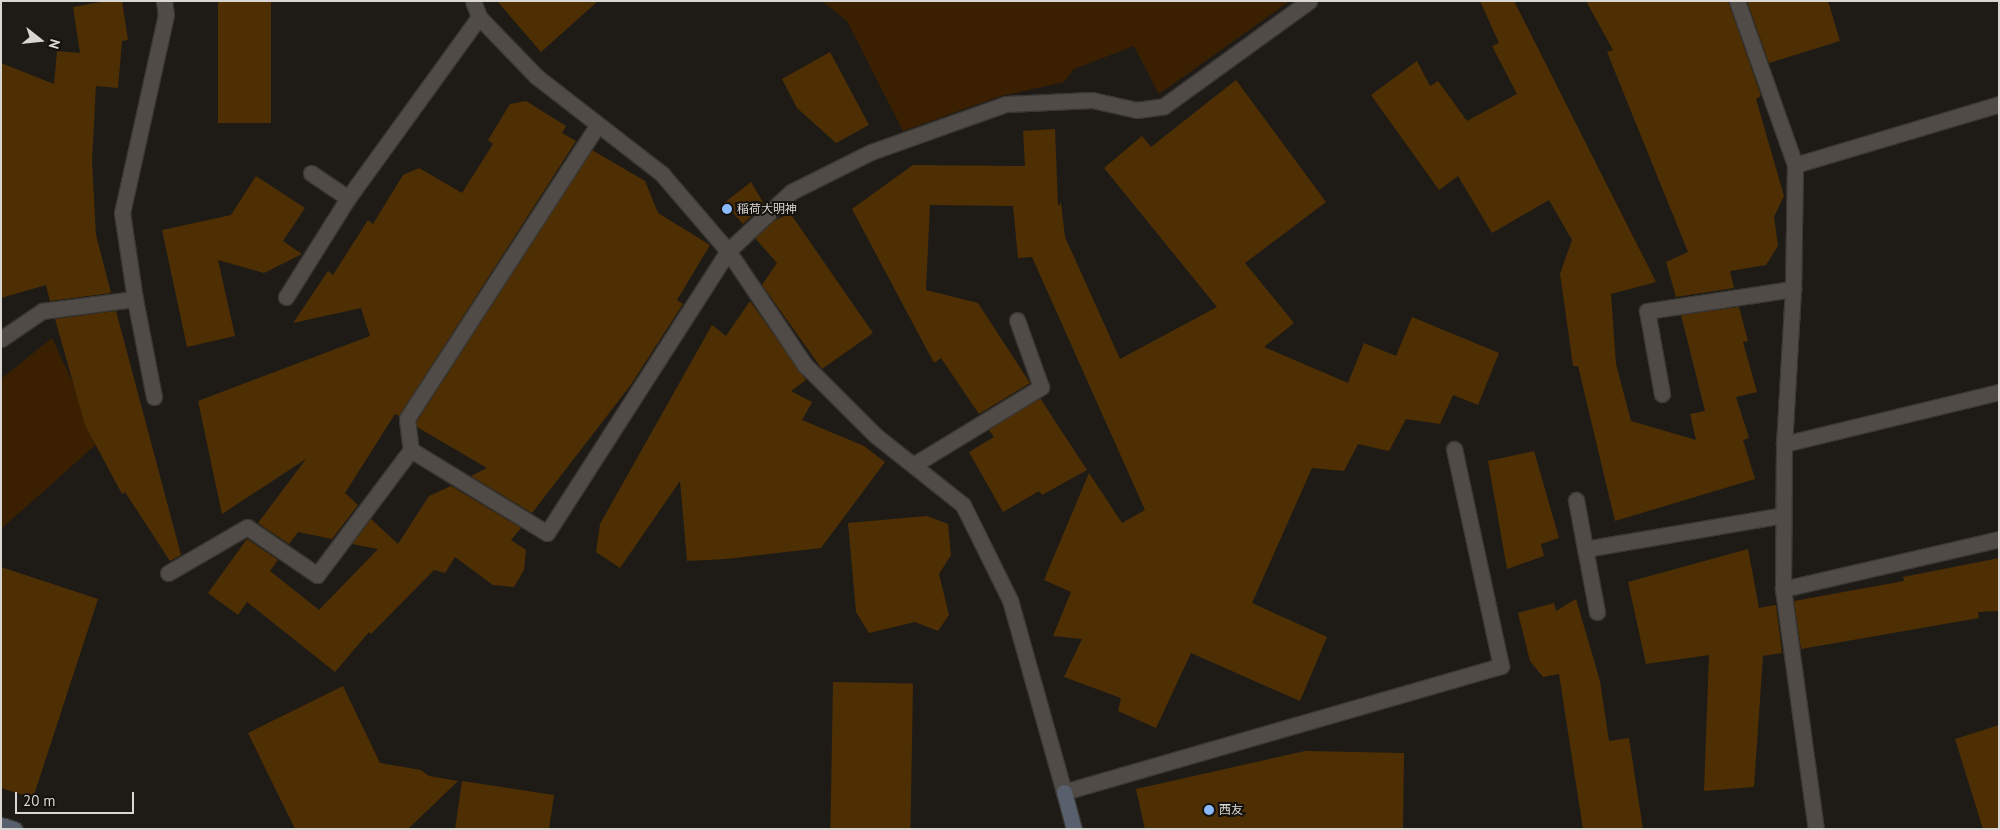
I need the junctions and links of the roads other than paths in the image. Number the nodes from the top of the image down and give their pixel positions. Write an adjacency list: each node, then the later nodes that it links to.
1 (164, 1): 14 (street)
2 (473, 1): 5 (street)
3 (1309, 1): 11 (street)
4 (1737, 1): 8 (street)
5 (480, 17): 7 (street); 10 (street)
6 (1999, 104): 8 (street)
7 (597, 126): 11 (street); 22 (street)
8 (1795, 165): 12 (street)
9 (310, 173): 10 (street)
10 (348, 198): 13 (street)
11 (728, 251): 22 (street); 23 (street)
12 (1793, 289): 18 (street); 20 (street)
13 (286, 297)
14 (135, 298): 16 (street); 19 (street)
15 (1017, 320): 23 (street)
16 (1, 340)
17 (1999, 392): 20 (street)
18 (1662, 394)
19 (154, 397)
20 (1784, 444): 25 (street)
21 (1454, 449): 31 (street)
22 (411, 450): 28 (street)
23 (915, 464): 31 (street)
24 (1576, 500): 27 (street)
25 (1783, 515): 27 (street); 29 (street)
26 (1999, 539): 29 (street)
27 (1585, 549): 30 (street)
28 (168, 573)
29 (1783, 589): 35 (street)
30 (1597, 612)
31 (1064, 792): 34 (street)
32 (1, 825): 33 (street)
33 (14, 829)
34 (1074, 829)
35 (1816, 829)

